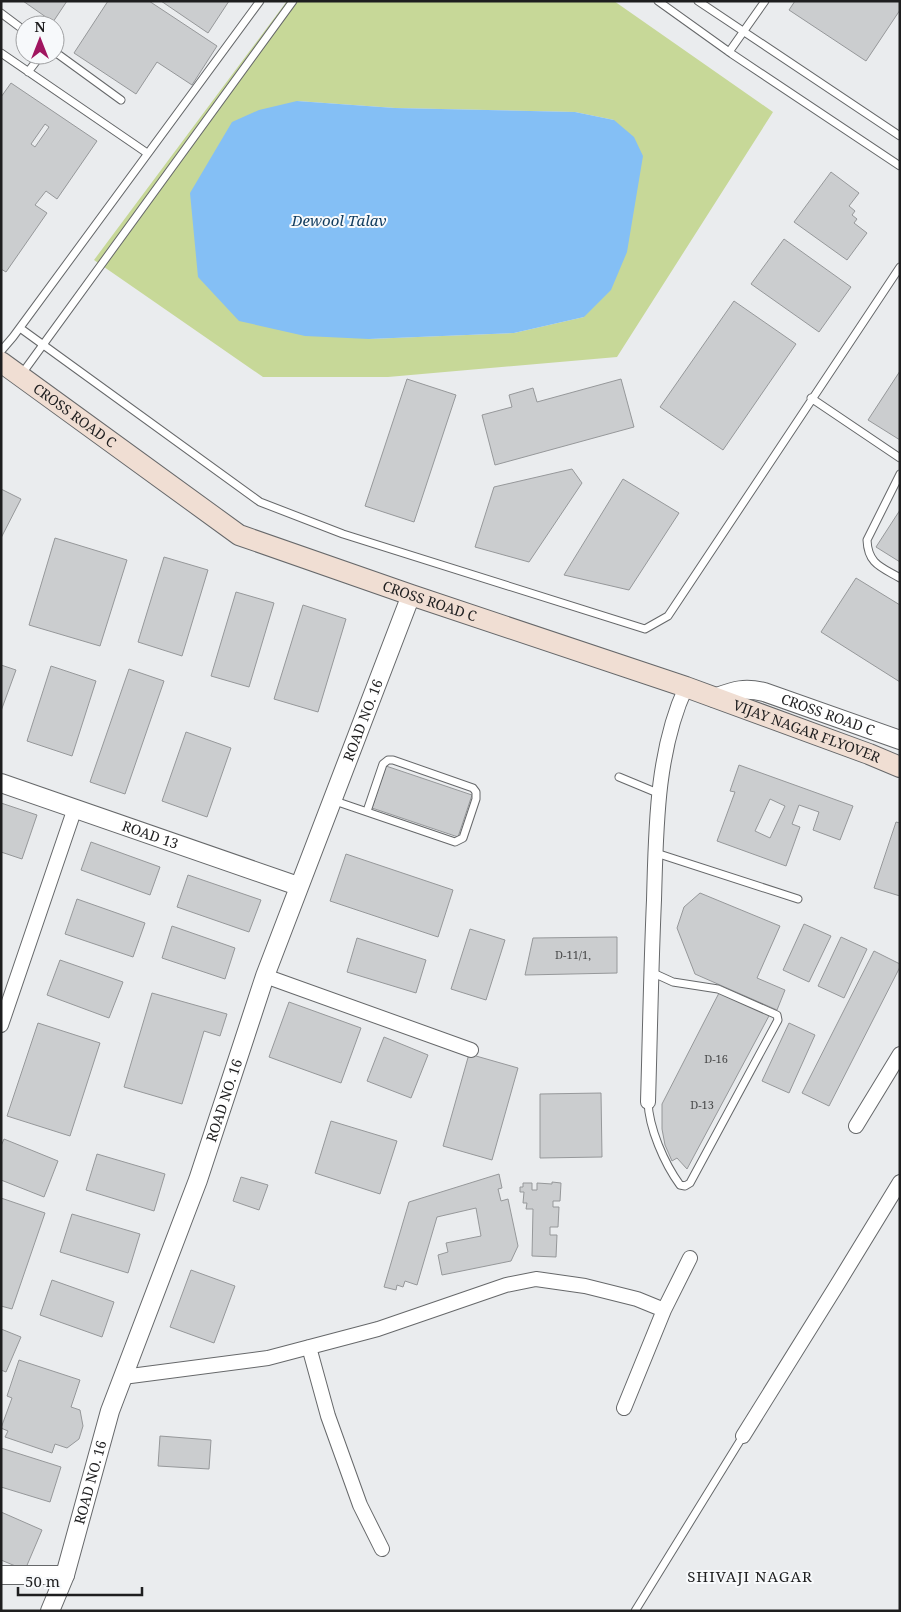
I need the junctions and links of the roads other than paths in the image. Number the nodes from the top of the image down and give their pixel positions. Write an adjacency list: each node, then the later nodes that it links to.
1 (260, 1): 16 (lane)
2 (293, 1): 20 (lane)
3 (658, 1): 9 (lane)
4 (698, 1): 8 (lane)
5 (763, 2): 8 (lane)
6 (1, 13): 7 (lane)
7 (15, 24)
8 (743, 32): 9 (lane); 15 (lane)
9 (729, 52): 17 (lane)
10 (1, 53): 13 (lane)
11 (65, 59): 14 (lane)
12 (33, 65): 13 (lane)
13 (28, 72): 16 (lane)
14 (121, 100)
15 (900, 136)
16 (147, 153): 19 (lane)
17 (900, 166)
18 (900, 267): 24 (lane)
19 (20, 328): 20 (lane); 21 (lane)
20 (43, 345): 23 (lane); 24 (lane)
21 (1, 351)
22 (1, 362): 23 (main road, CROSS ROAD C)
23 (21, 375): 28 (main road, CROSS ROAD C)
24 (812, 398): 25 (lane)
25 (900, 458)
26 (900, 474): 27 (lane)
27 (900, 578)
28 (411, 595): 29 (main road, CROSS ROAD C); 36 (street, ROAD NO. 16)
29 (686, 687): 30 (main road, CROSS ROAD C); 35 (street)
30 (714, 698): 31 (street, CROSS ROAD C); 32 (main road, VIJAY NAGAR FLYOVER)
31 (900, 740)
32 (900, 767)
33 (619, 777): 35 (lane)
34 (1, 783): 37 (street, ROAD 13)
35 (660, 794): 39 (street)
36 (332, 800): 38 (lane); 40 (street, ROAD NO. 16)
37 (75, 808): 40 (street, ROAD 13); 44 (street)
38 (366, 811): 38 (lane)
39 (656, 853): 41 (lane); 42 (street)
40 (298, 886): 43 (street, ROAD NO. 16)
41 (798, 898)
42 (651, 972): 47 (street); 47 (lane)
43 (265, 976): 45 (street); 53 (street, ROAD NO. 16)
44 (1, 1025)
45 (471, 1050)
46 (900, 1054): 48 (street)
47 (648, 1102)
48 (856, 1126)
49 (900, 1182): 55 (street)
50 (690, 1258): 51 (street)
51 (664, 1310): 52 (street); 54 (street)
52 (309, 1348): 53 (street); 56 (street)
53 (123, 1377): 58 (street, ROAD NO. 16)
54 (624, 1408)
55 (743, 1436): 60 (lane)
56 (382, 1549)
57 (1, 1575): 58 (street)
58 (65, 1575): 59 (street, ROAD NO. 16)
59 (50, 1611)
60 (635, 1611)

